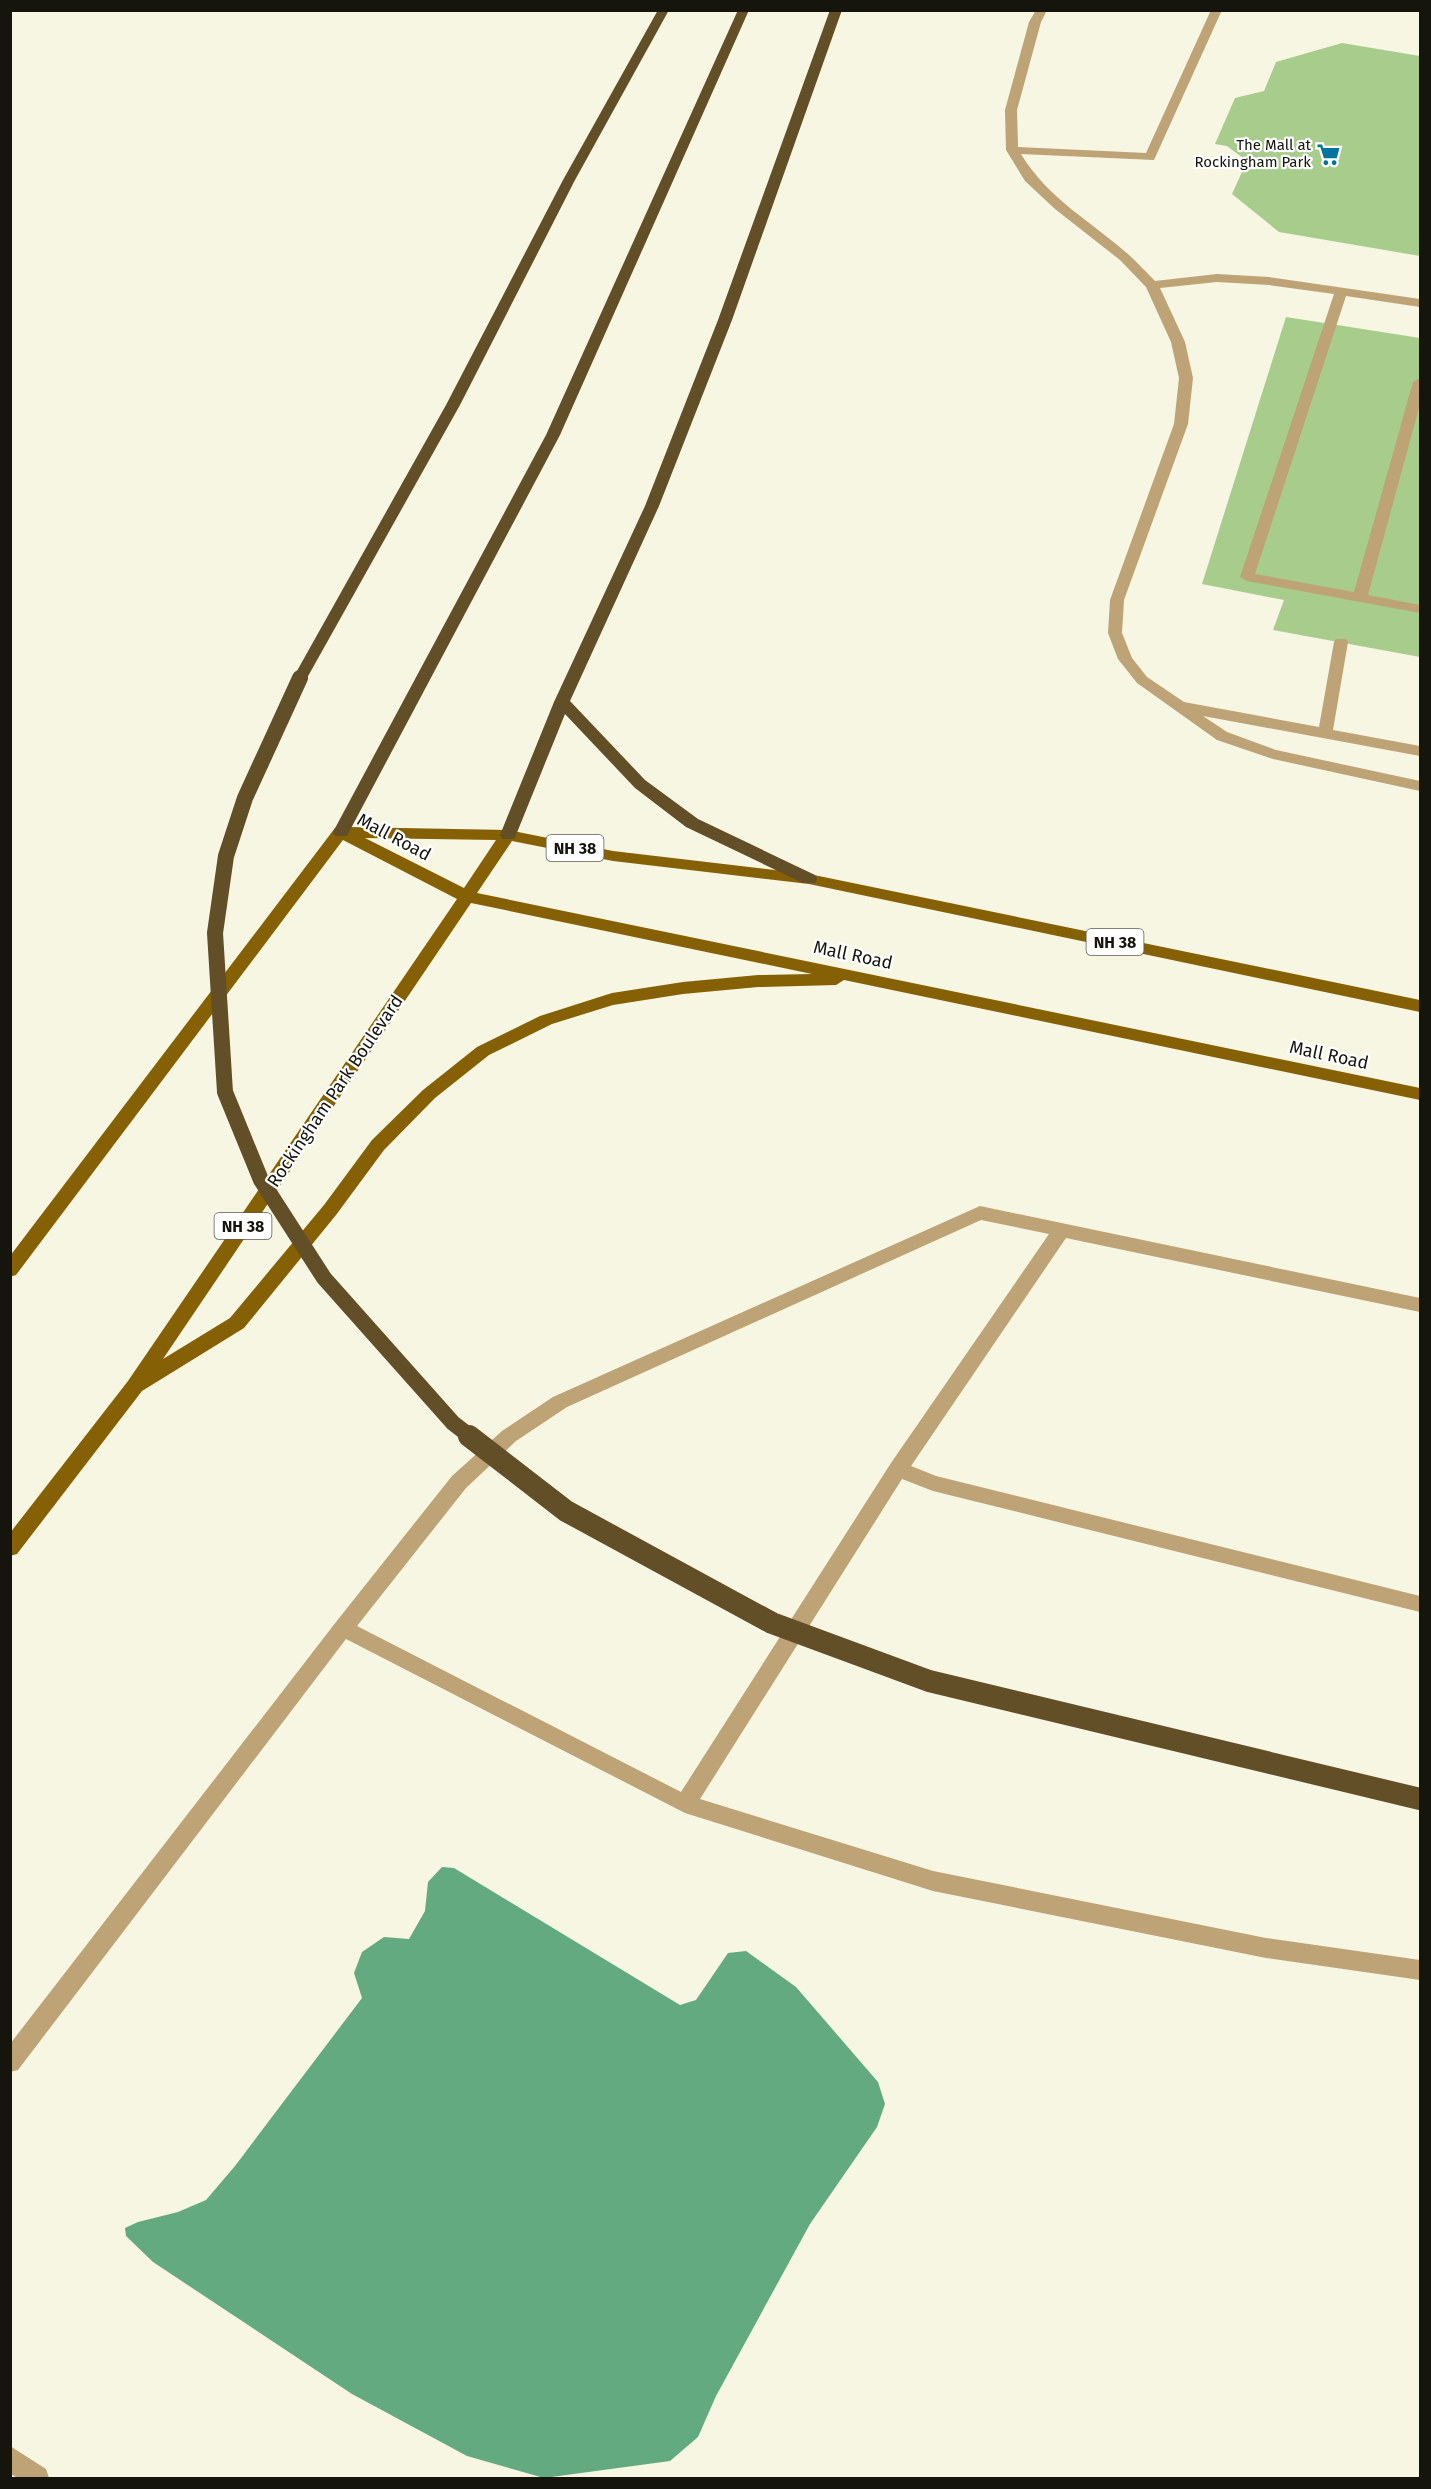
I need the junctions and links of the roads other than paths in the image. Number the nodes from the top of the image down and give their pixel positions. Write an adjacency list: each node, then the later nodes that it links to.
1 (664, 10): 34 (highway, bridge)
2 (744, 10): 19 (highway)
3 (836, 10): 14 (highway)
4 (1041, 10): 6 (lane)
5 (1217, 10): 6 (lane)
6 (1012, 150): 7 (lane)
7 (1152, 285): 8 (lane); 15 (lane)
8 (1342, 290): 9 (lane); 11 (lane)
9 (1420, 303)
10 (1420, 382): 11 (lane)
11 (1360, 597): 12 (lane)
12 (1420, 609)
13 (1341, 642): 16 (lane)
14 (562, 702): 20 (highway); 21 (highway)
15 (1175, 705): 16 (lane); 18 (lane)
16 (1325, 734): 17 (lane)
17 (1420, 751)
18 (1420, 786)
19 (341, 832): 20 (main road, Mall Road / NH 38); 22 (main road, Mall Road); 27 (main road)
20 (508, 835): 21 (main road, Mall Road / NH 38); 22 (main road, Rockingham Park Boulevard)
21 (809, 879): 24 (main road, Mall Road / NH 38)
22 (465, 896): 23 (main road, Mall Road); 29 (main road, Rockingham Park Boulevard / NH 38)
23 (869, 978): 25 (main road, Mall Road); 29 (main road)
24 (1420, 1006)
25 (1420, 1094)
26 (1061, 1231): 28 (lane); 30 (lane); 33 (lane)
27 (10, 1270)
28 (1420, 1305)
29 (135, 1386): 31 (main road, Rockingham Park Boulevard / NH 38)
30 (898, 1469): 32 (lane); 35 (lane)
31 (10, 1548)
32 (1420, 1604)
33 (343, 1629): 35 (lane); 37 (lane)
34 (1420, 1799)
35 (685, 1804): 36 (lane)
36 (1420, 1970)
37 (10, 2062)
38 (10, 2458): 39 (lane)
39 (37, 2478)

